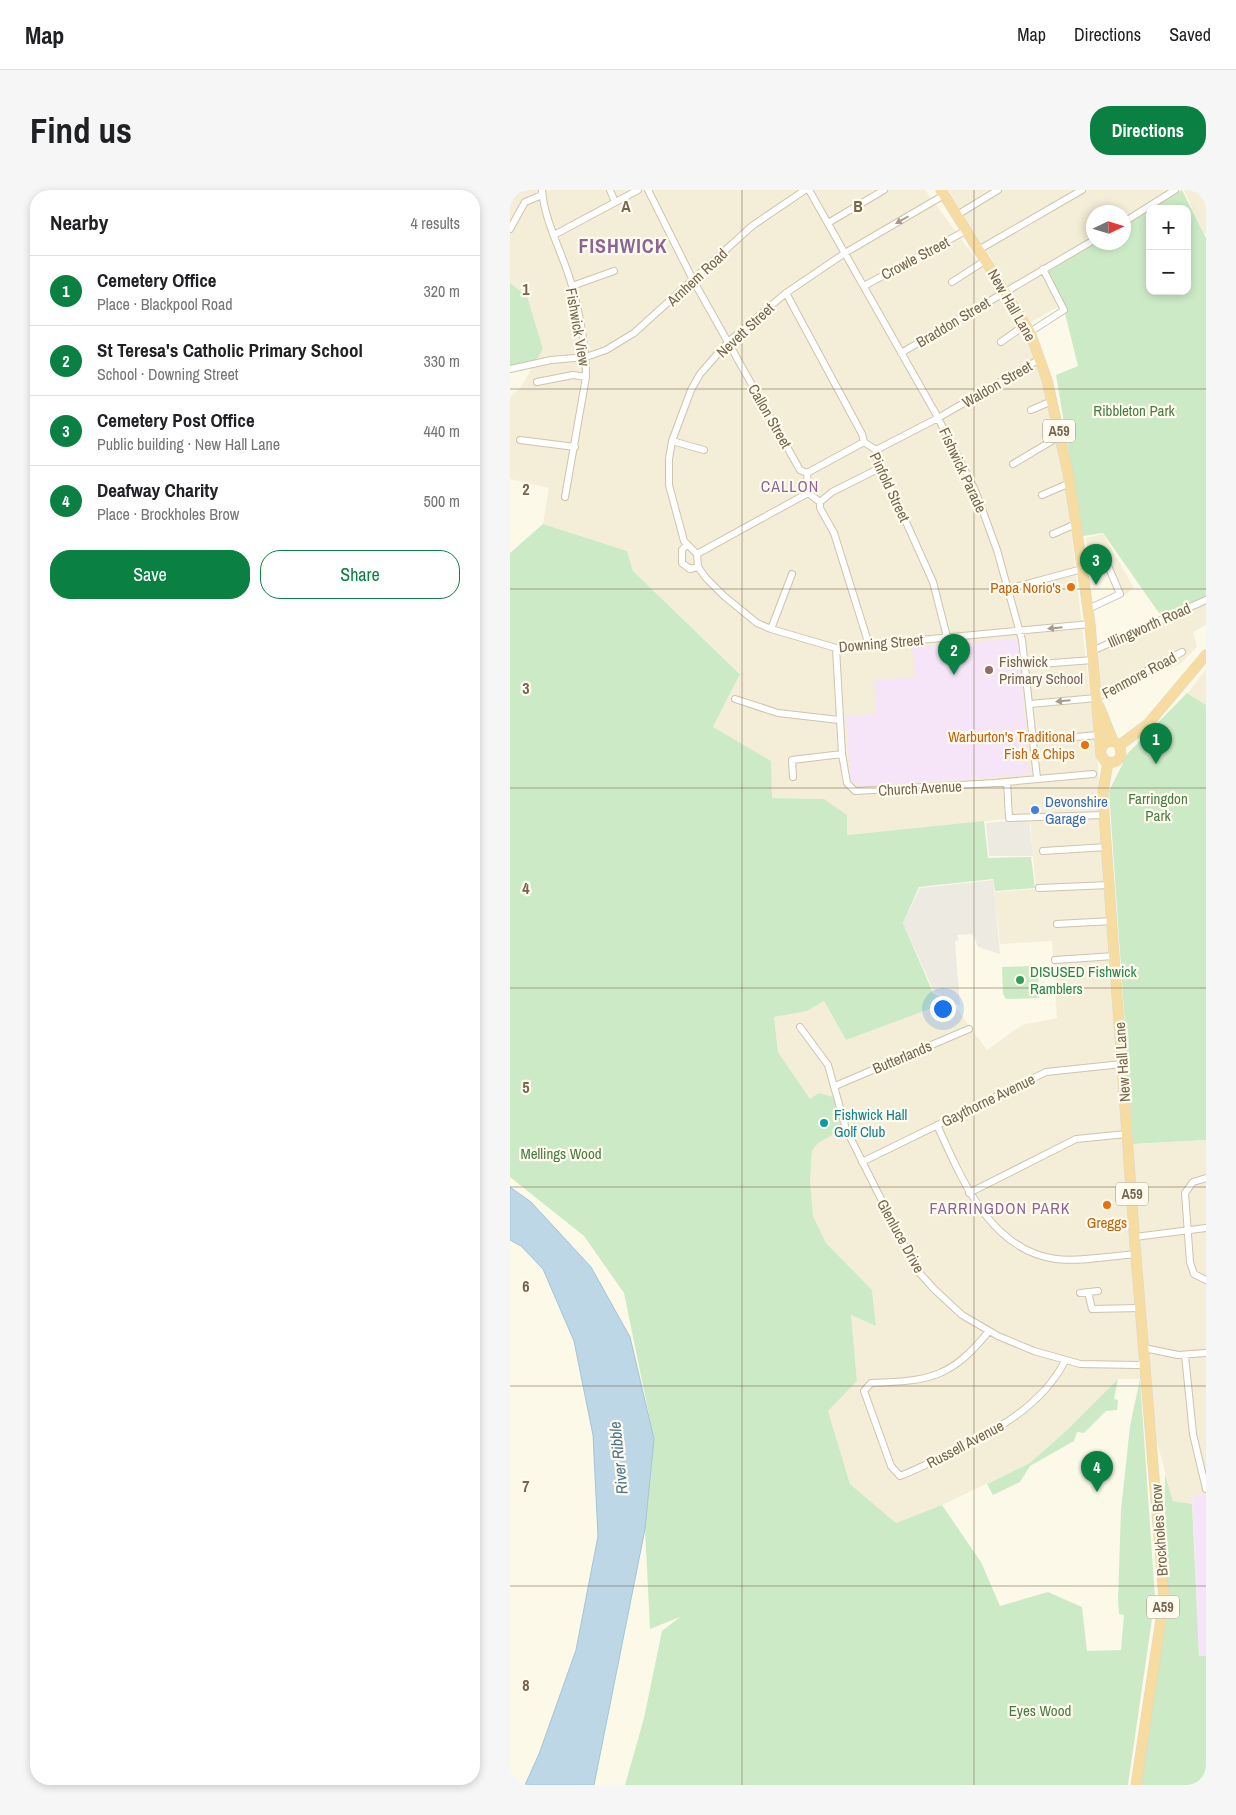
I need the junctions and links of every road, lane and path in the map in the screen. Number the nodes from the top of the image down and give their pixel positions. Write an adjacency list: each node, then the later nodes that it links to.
1 (610, 190): 11 (street)
2 (638, 190): 11 (street)
3 (648, 190): 24 (street, Callon Street)
4 (807, 190): 14 (street, Fishwick Parade); 24 (street, Arnhem Road)
5 (884, 190): 14 (street)
6 (998, 190): 12 (street)
7 (1082, 190): 19 (street)
8 (1175, 190): 13 (street)
9 (542, 192): 15 (street); 17 (street, Fishwick View)
10 (943, 193): 12 (highway, New Hall Lane / A59); 20 (street, Nevett Street, one-way to 20)
11 (616, 202): 17 (street)
12 (957, 215): 16 (highway, New Hall Lane / A59)
13 (1131, 218)
14 (828, 223): 20 (street, Fishwick Parade)
15 (510, 229)
16 (967, 230): 19 (highway, New Hall Lane / A59); 27 (street, Crowle Street)
17 (554, 235): 26 (street, Fishwick View)
18 (1086, 245): 22 (street, Braddon Street)
19 (980, 249): 21 (highway, New Hall Lane / A59)
20 (845, 253): 27 (street, Fishwick Parade); 29 (street, Nevett Street)
21 (986, 260): 25 (street); 28 (highway, New Hall Lane / A59)
22 (1043, 269): 28 (street, Braddon Street); 30 (street)
23 (614, 271): 26 (street)
24 (693, 280): 31 (street, Callon Street); 34 (street, Arnhem Road)
25 (952, 282)
26 (572, 286): 34 (street, Fishwick View)
27 (864, 286): 33 (street, Fishwick Parade)
28 (1004, 292): 30 (highway, New Hall Lane / A59); 33 (street, Braddon Street)
29 (786, 293): 31 (street, Nevett Street); 45 (street, Pinfold Street)
30 (1028, 329): 32 (street); 35 (highway, New Hall Lane / A59)
31 (728, 342): 44 (street, Nevett Street); 51 (street, Callon Street)
32 (1001, 342)
33 (901, 352): 41 (street, Fishwick Parade)
34 (586, 357): 36 (street, Arnhem Road); 37 (street, Fishwick View)
35 (1040, 359): 39 (highway, New Hall Lane / A59); 41 (street, Waldon Street)
36 (510, 368)
37 (586, 377): 38 (street); 46 (street, Fishwick View)
38 (537, 382)
39 (1052, 401): 40 (street); 42 (highway, New Hall Lane / A59)
40 (1031, 410)
41 (938, 418): 48 (street, Waldon Street); 65 (street, Fishwick Parade)
42 (1060, 436): 49 (street); 52 (highway, New Hall Lane / A59)
43 (520, 440): 46 (street)
44 (672, 442): 47 (street); 59 (street, Nevett Street)
45 (864, 442): 48 (street, Pinfold Street); 51 (street)
46 (575, 447): 55 (street, Fishwick View)
47 (704, 450)
48 (876, 450): 50 (street, Pinfold Street)
49 (1013, 464)
50 (878, 469): 56 (street); 71 (street, Pinfold Street)
51 (807, 473): 53 (street)
52 (1070, 483): 54 (street); 57 (highway, New Hall Lane / A59)
53 (808, 493): 56 (street); 60 (street)
54 (1042, 494)
55 (566, 497)
56 (820, 502): 72 (street)
57 (1076, 524): 58 (street); 63 (highway, New Hall Lane / A59)
58 (1053, 534)
59 (687, 544): 60 (street, Nevett Street); 62 (street)
60 (697, 554): 62 (street)
61 (1108, 566): 67 (street)
62 (698, 567): 69 (street, Downing Street)
63 (1082, 569): 65 (street); 67 (highway, New Hall Lane / A59)
64 (792, 574): 69 (street)
65 (1008, 589): 70 (street, Fishwick Parade)
66 (1206, 600): 76 (street, Illingworth Road)
67 (1088, 609): 68 (highway, New Hall Lane / A59)
68 (1090, 624): 70 (street, Downing Street, one-way to 70); 76 (highway, New Hall Lane / A59)
69 (771, 629): 73 (street, Downing Street)
70 (1020, 631): 71 (street, Downing Street); 77 (street, Fishwick Parade)
71 (947, 637): 72 (street, Downing Street)
72 (870, 645): 73 (street, Downing Street)
73 (836, 648): 81 (street, Church Avenue)
74 (1182, 652): 78 (street, Fenmore Road)
75 (1206, 655): 84 (highway)
76 (1092, 656): 77 (street, Illingworth Road); 78 (highway, New Hall Lane / A59)
77 (1026, 666): 80 (street, Fishwick Parade)
78 (1096, 698): 80 (street, one-way to 80); 82 (highway, New Hall Lane / A59); 84 (highway, New Hall Lane / A59)
79 (735, 699): 81 (street)
80 (1030, 704): 89 (street, Fishwick Parade)
81 (839, 720): 85 (street, Church Avenue)
82 (1098, 735): 83 (street); 84 (highway)
83 (1052, 739)
84 (1110, 744): 86 (highway, A59); 86 (highway)
85 (842, 754): 88 (street); 90 (street, Church Avenue)
86 (1108, 762): 91 (highway, New Hall Lane / A59)
87 (1093, 774): 89 (street, Church Avenue)
88 (793, 777)
89 (1037, 778): 90 (street, Church Avenue)
90 (1007, 782): 91 (street)
91 (1104, 816): 92 (highway, New Hall Lane / A59)
92 (1107, 847): 93 (street); 94 (highway, New Hall Lane / A59)
93 (1043, 851)
94 (1110, 885): 95 (street); 96 (highway, New Hall Lane / A59)
95 (1039, 888)
96 (1112, 921): 97 (street); 98 (highway, New Hall Lane / A59)
97 (1058, 924)
98 (1114, 956): 99 (street); 102 (highway, New Hall Lane / A59)
99 (1055, 960)
100 (800, 1027): 103 (street, Glenluce Drive)
101 (969, 1029): 103 (street, Butterlands)
102 (1122, 1064): 104 (street, Gaythorne Avenue); 105 (highway, New Hall Lane / A59)
103 (835, 1086): 106 (street, Glenluce Drive)
104 (937, 1125): 106 (street, Gaythorne Avenue); 108 (street)
105 (1127, 1134): 108 (street); 111 (highway, New Hall Lane / A59)
106 (862, 1162): 118 (street, Glenluce Drive)
107 (1206, 1178): 110 (street)
108 (969, 1193): 112 (street)
109 (1206, 1228): 110 (street)
110 (1187, 1230): 111 (street); 113 (street)
111 (1134, 1237): 112 (highway, New Hall Lane / A59)
112 (1136, 1254): 117 (highway, New Hall Lane / A59)
113 (1206, 1280)
114 (1098, 1291): 115 (street)
115 (1088, 1292): 116 (street); 117 (street)
116 (1080, 1293)
117 (1140, 1308): 119 (highway, New Hall Lane / A59)
118 (989, 1331): 122 (street, Glenluce Drive); 122 (street, Russell Avenue)
119 (1144, 1348): 121 (street); 123 (highway, New Hall Lane / A59)
120 (1206, 1353): 121 (street)
121 (1184, 1355): 124 (street)
122 (1065, 1361): 123 (street, Glenluce Drive)
123 (1145, 1363): 125 (highway, Brockholes Brow / A59)
124 (1206, 1489)
125 (1136, 1785)

